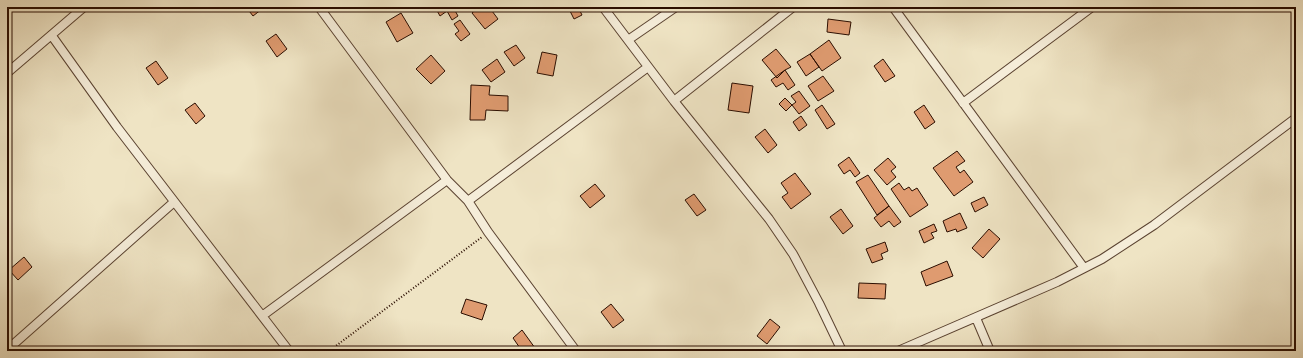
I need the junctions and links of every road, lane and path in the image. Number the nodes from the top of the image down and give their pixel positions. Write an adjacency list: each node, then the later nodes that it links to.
1 (84, 7): 8 (street)
2 (319, 7): 15 (street)
3 (603, 7): 9 (street)
4 (676, 7): 9 (street)
5 (793, 7): 12 (street)
6 (893, 7): 13 (street)
7 (1092, 7): 13 (street)
8 (52, 36): 11 (street); 17 (street)
9 (628, 40): 10 (street)
10 (648, 67): 12 (street); 16 (street)
11 (7, 73)
12 (674, 101): 26 (street)
13 (963, 103): 19 (street)
14 (1296, 118): 19 (street)
15 (447, 180): 16 (street); 20 (street)
16 (468, 201): 18 (street)
17 (174, 202): 20 (street); 22 (street)
18 (488, 232): 24 (path); 25 (street)
19 (1084, 268): 21 (street)
20 (262, 316): 23 (street)
21 (976, 318): 27 (street); 28 (street)
22 (7, 350)
23 (289, 351)
24 (329, 351)
25 (576, 351)
26 (842, 351)
27 (898, 351)
28 (990, 351)

